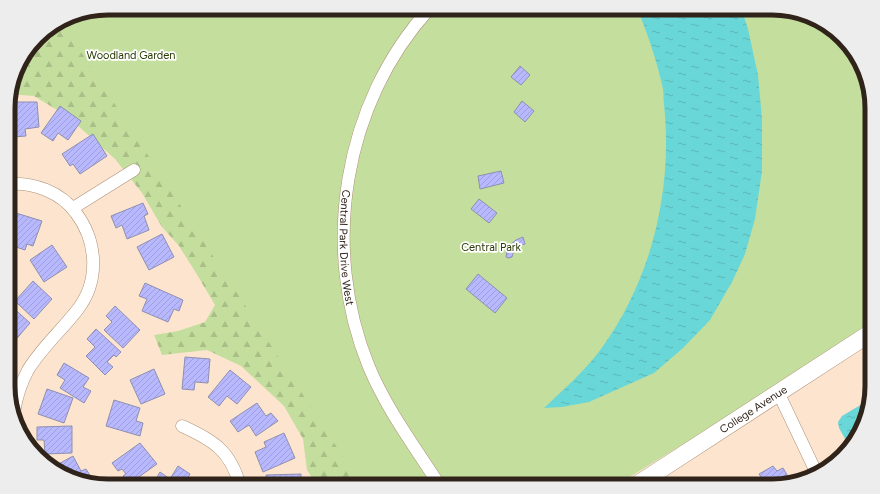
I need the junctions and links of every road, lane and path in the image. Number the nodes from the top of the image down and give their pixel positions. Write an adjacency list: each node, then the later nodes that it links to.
1 (424, 15): 11 (street, Central Park Drive West)
2 (134, 170): 4 (street)
3 (15, 184): 4 (street)
4 (73, 208): 7 (street)
5 (865, 336): 6 (main road, College Avenue)
6 (778, 392): 9 (street); 12 (main road, College Avenue)
7 (17, 402)
8 (182, 426): 10 (street)
9 (815, 469)
10 (238, 479)
11 (436, 479)
12 (646, 479)

